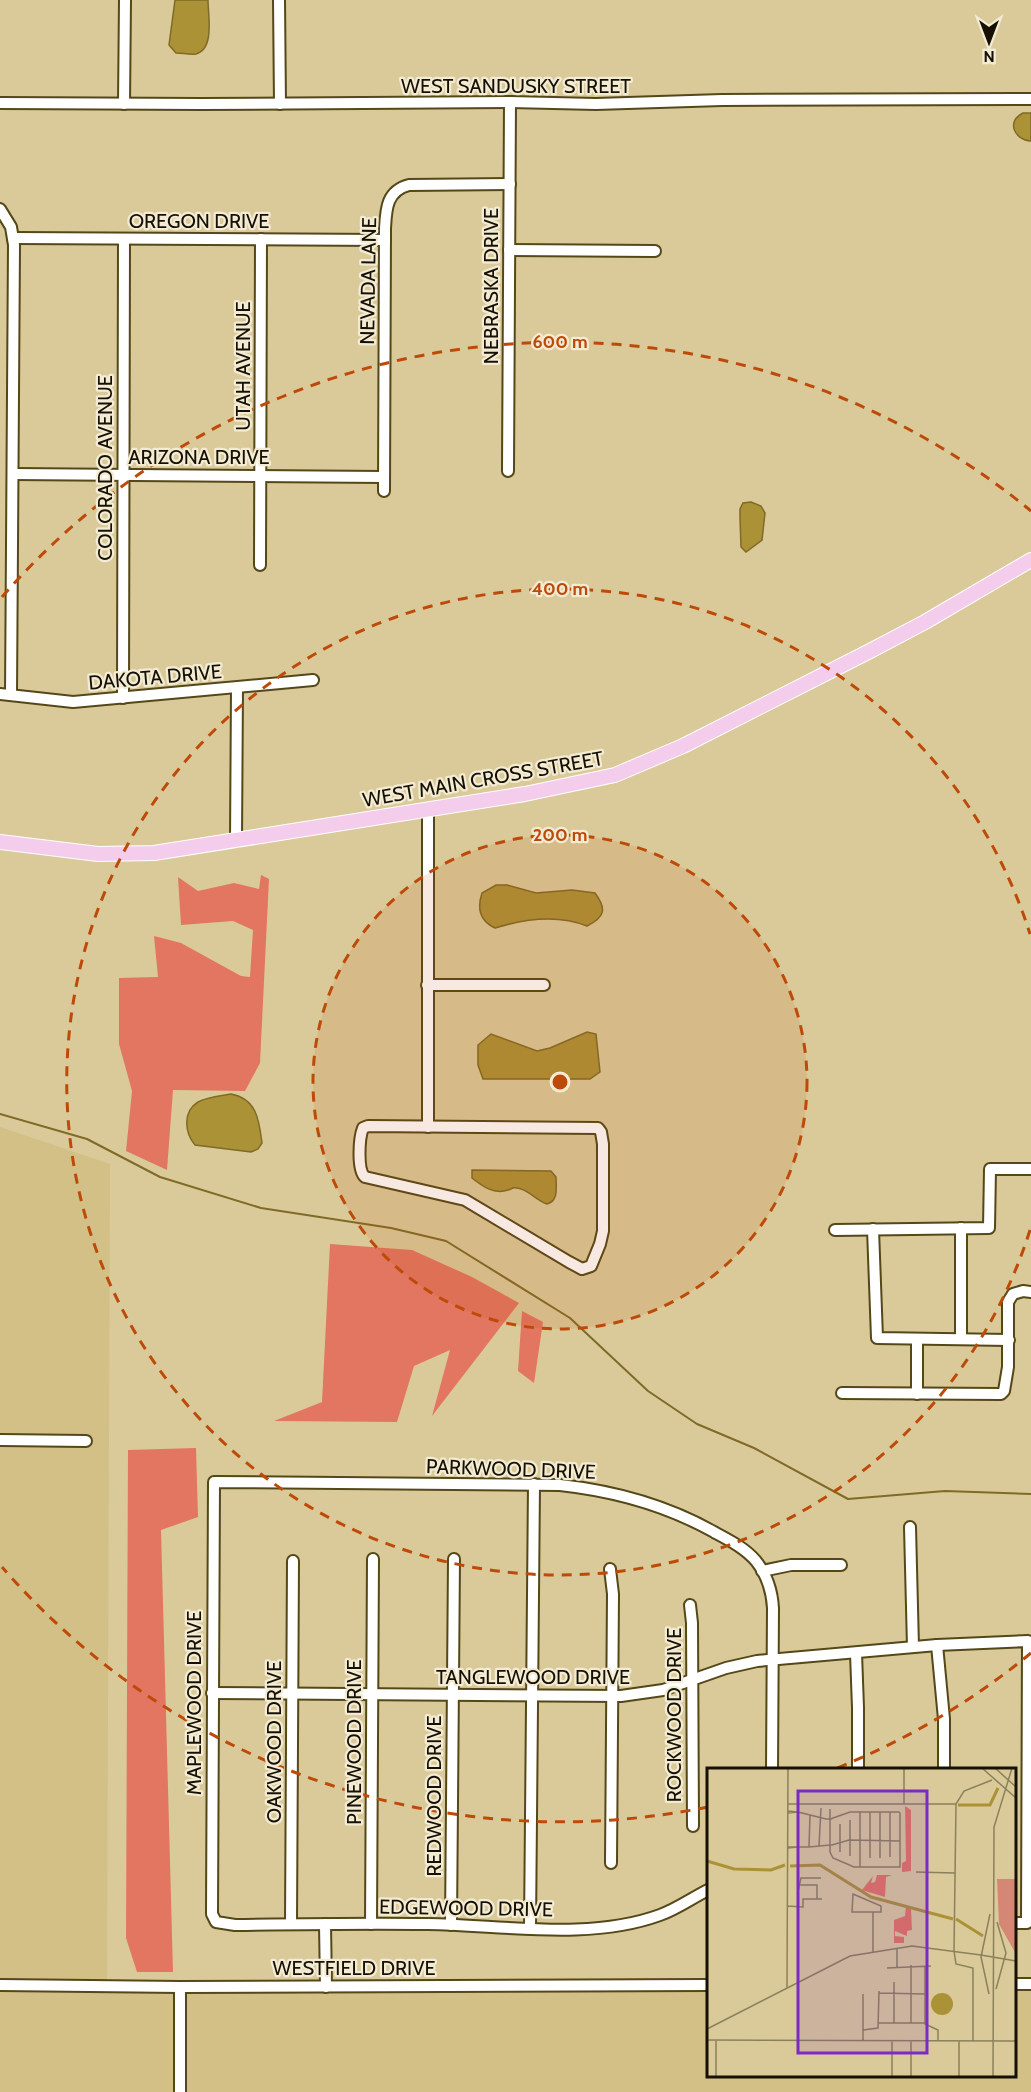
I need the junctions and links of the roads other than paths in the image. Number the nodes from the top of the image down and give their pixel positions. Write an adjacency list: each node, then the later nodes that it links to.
1 (125, 0): 6 (street)
2 (279, 0): 7 (street)
3 (1031, 99): 4 (street, WEST SANDUSKY STREET)
4 (510, 102): 7 (street, WEST SANDUSKY STREET); 8 (street, NEBRASKA DRIVE)
5 (0, 103): 6 (street, WEST SANDUSKY STREET)
6 (124, 104): 7 (street, WEST SANDUSKY STREET)
7 (280, 104)
8 (510, 184): 13 (street, NEVADA LANE); 14 (street, NEBRASKA DRIVE)
9 (0, 209): 10 (street)
10 (14, 238): 11 (street, OREGON DRIVE); 17 (street)
11 (124, 239): 12 (street, OREGON DRIVE); 18 (street, COLORADO AVENUE)
12 (261, 239): 13 (street, OREGON DRIVE); 19 (street, UTAH AVENUE)
13 (385, 240): 20 (street, NEVADA LANE)
14 (509, 250): 15 (street); 16 (street, NEBRASKA DRIVE)
15 (655, 251)
16 (508, 471)
17 (13, 474): 18 (street, ARIZONA DRIVE); 26 (street)
18 (124, 475): 19 (street, ARIZONA DRIVE); 27 (street, COLORADO AVENUE)
19 (260, 476): 20 (street, ARIZONA DRIVE); 23 (street, UTAH AVENUE)
20 (384, 477): 21 (street, NEVADA LANE)
21 (384, 491)
22 (1031, 560): 28 (main road, WEST MAIN CROSS STREET)
23 (260, 565)
24 (313, 680): 25 (street, DAKOTA DRIVE)
25 (237, 688): 27 (street, DAKOTA DRIVE); 29 (street)
26 (6, 695): 27 (street, DAKOTA DRIVE)
27 (123, 698)
28 (429, 810): 29 (main road, WEST MAIN CROSS STREET); 31 (street)
29 (236, 841): 30 (main road, WEST MAIN CROSS STREET)
30 (0, 842)
31 (427, 985): 32 (street); 33 (street)
32 (544, 985)
33 (428, 1127): 33 (street)
34 (1031, 1169): 35 (street)
35 (961, 1228): 36 (street); 40 (street)
36 (873, 1229): 37 (street); 39 (street)
37 (835, 1230)
38 (1030, 1291): 41 (street)
39 (917, 1339): 40 (street); 43 (street)
40 (960, 1339): 41 (street)
41 (1009, 1340): 43 (street)
42 (842, 1393): 43 (street)
43 (917, 1394)
44 (0, 1440): 45 (street)
45 (86, 1441)
46 (214, 1482): 47 (street, PARKWOOD DRIVE); 62 (street, MAPLEWOOD DRIVE)
47 (534, 1484): 54 (street, PARKWOOD DRIVE); 66 (street)
48 (910, 1527): 58 (street)
49 (373, 1559): 64 (street, PINEWOOD DRIVE)
50 (454, 1559): 65 (street, REDWOOD DRIVE)
51 (293, 1561): 63 (street, OAKWOOD DRIVE)
52 (841, 1565): 54 (street)
53 (610, 1569): 67 (street)
54 (762, 1571): 60 (street, PARKWOOD DRIVE)
55 (690, 1605): 61 (street, ROCKWOOD DRIVE)
56 (1030, 1641): 57 (street, TANGLEWOOD DRIVE); 75 (street)
57 (937, 1645): 58 (street, TANGLEWOOD DRIVE); 70 (street)
58 (913, 1647): 59 (street, TANGLEWOOD DRIVE)
59 (856, 1653): 60 (street, TANGLEWOOD DRIVE); 69 (street)
60 (773, 1659): 61 (street, TANGLEWOOD DRIVE); 68 (street, PARKWOOD DRIVE)
61 (692, 1680): 67 (street, TANGLEWOOD DRIVE); 71 (street, ROCKWOOD DRIVE)
62 (212, 1693): 63 (street, TANGLEWOOD DRIVE); 74 (street, MAPLEWOOD DRIVE)
63 (292, 1694): 64 (street, TANGLEWOOD DRIVE); 76 (street, OAKWOOD DRIVE)
64 (372, 1695): 65 (street, TANGLEWOOD DRIVE); 78 (street, PINEWOOD DRIVE)
65 (453, 1695): 66 (street, TANGLEWOOD DRIVE); 79 (street, REDWOOD DRIVE)
66 (532, 1696): 67 (street, TANGLEWOOD DRIVE); 80 (street)
67 (612, 1697): 72 (street)
68 (772, 1768)
69 (858, 1768)
70 (944, 1768)
71 (693, 1826)
72 (611, 1863)
73 (707, 1891): 80 (street, EDGEWOOD DRIVE)
74 (216, 1922): 76 (street, EDGEWOOD DRIVE)
75 (1030, 1923)
76 (291, 1924): 77 (street, EDGEWOOD DRIVE)
77 (325, 1924): 78 (street, EDGEWOOD DRIVE); 84 (street)
78 (371, 1924): 79 (street, EDGEWOOD DRIVE)
79 (451, 1925): 80 (street, EDGEWOOD DRIVE)
80 (530, 1928)
81 (0, 1985): 83 (street, WESTFIELD DRIVE)
82 (707, 1985): 84 (street, WESTFIELD DRIVE)
83 (180, 1987): 84 (street, WESTFIELD DRIVE); 85 (street)
84 (326, 1987)
85 (180, 2092)

